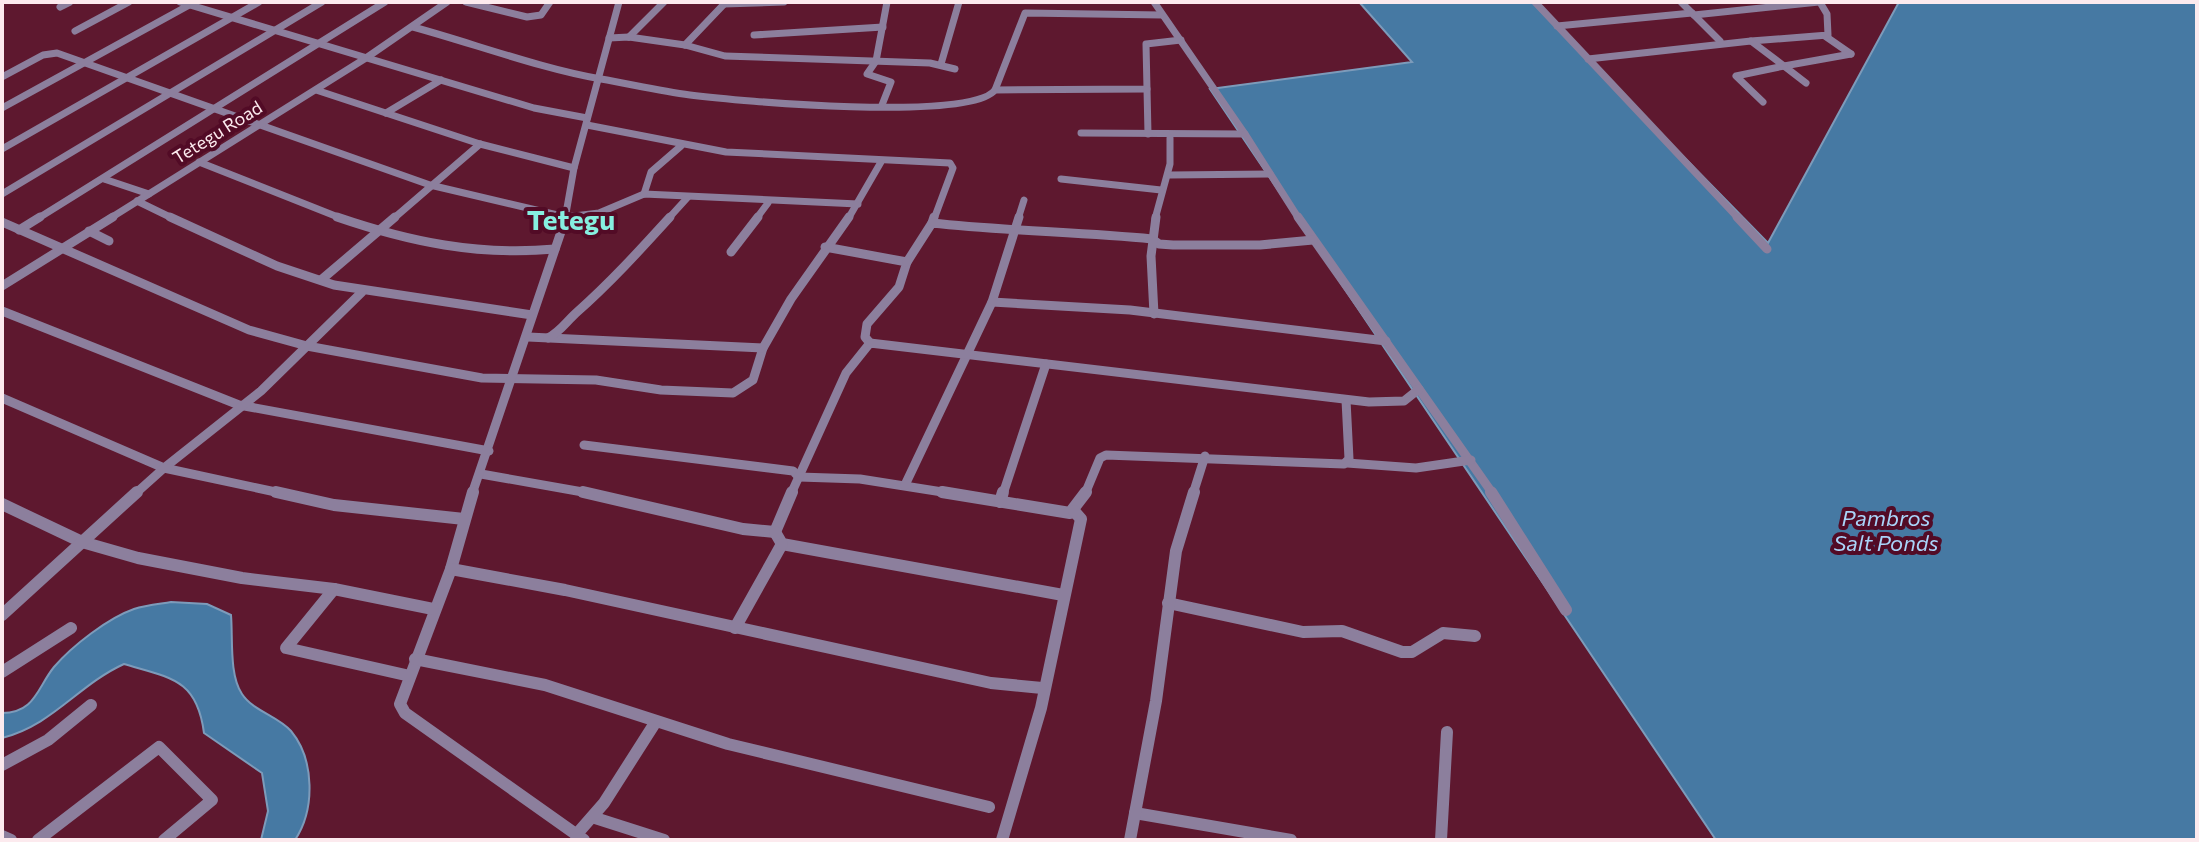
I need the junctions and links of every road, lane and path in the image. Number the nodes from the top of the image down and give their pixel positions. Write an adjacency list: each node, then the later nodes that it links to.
1 (70, 2): 22 (street)
2 (129, 2): 31 (street)
3 (180, 2): 19 (street)
4 (259, 2): 26 (street)
5 (322, 2): 30 (street)
6 (385, 2): 39 (street)
7 (447, 2): 28 (street, Tetegu Road)
8 (466, 2): 9 (street)
9 (550, 2)
10 (619, 2): 35 (street)
11 (664, 2): 34 (street)
12 (784, 2): 20 (street)
13 (887, 2): 29 (street)
14 (959, 2): 45 (street)
15 (1154, 2): 25 (street)
16 (1535, 2): 27 (street)
17 (1681, 2): 24 (street)
18 (1740, 2): 23 (street)
19 (193, 3): 26 (street); 43 (street)
20 (725, 3): 40 (street)
21 (1820, 3): 23 (street); 33 (street)
22 (60, 7)
23 (1749, 11): 24 (street)
24 (1693, 14): 27 (street); 37 (street)
25 (1162, 15): 36 (street); 55 (street)
26 (230, 18): 30 (street); 48 (street)
27 (1557, 26): 42 (street)
28 (413, 27): 41 (street, Tetegu Road); 50 (street)
29 (883, 27): 32 (street); 44 (street)
30 (273, 30): 39 (street); 56 (street)
31 (75, 31)
32 (754, 35)
33 (1825, 36): 38 (street); 46 (street)
34 (629, 37): 35 (street); 40 (street)
35 (609, 38): 50 (street)
36 (1181, 40): 53 (street); 66 (street)
37 (1720, 41): 38 (street); 42 (street)
38 (1751, 41): 46 (street)
39 (317, 45): 41 (street); 60 (street)
40 (685, 45): 44 (street)
41 (366, 58): 51 (street); 54 (street, Tetegu Road)
42 (1588, 59): 100 (street)
43 (86, 61): 48 (street); 49 (street); 59 (street)
44 (876, 61): 45 (street); 58 (street)
45 (941, 64): 47 (street)
46 (1784, 66): 52 (street); 57 (street)
47 (955, 69)
48 (128, 76): 56 (street); 70 (street)
49 (2, 77)
50 (601, 79): 58 (street); 62 (street)
51 (441, 80): 61 (street); 62 (street)
52 (1806, 83)
53 (1147, 89): 55 (street); 65 (street)
54 (316, 90): 61 (street); 63 (street, Tetegu Road)
55 (995, 90): 58 (street)
56 (172, 92): 60 (street); 80 (street)
57 (1763, 102)
58 (882, 105)
59 (2, 108)
60 (216, 109): 63 (street); 76 (street)
61 (386, 113): 68 (street)
62 (587, 122): 69 (street); 73 (street)
63 (262, 123): 71 (street, Tetegu Road); 78 (street)
64 (1081, 133): 65 (street)
65 (1148, 134): 67 (street)
66 (1245, 134): 67 (street); 74 (street)
67 (1170, 138): 75 (street)
68 (480, 144): 73 (street); 78 (street)
69 (681, 146): 72 (street); 82 (street)
70 (2, 149)
71 (199, 162): 81 (street, Tetegu Road); 92 (street)
72 (881, 162): 87 (street); 89 (street)
73 (574, 168): 88 (street)
74 (1270, 174): 75 (street); 95 (street)
75 (1170, 175): 79 (street)
76 (104, 179): 81 (street); 90 (street)
77 (1061, 179): 79 (street)
78 (430, 185): 88 (street); 92 (street)
79 (1161, 190): 94 (street)
80 (2, 194)
81 (149, 194): 85 (street, Tetegu Road)
82 (644, 194): 83 (street); 88 (street)
83 (688, 197): 86 (street); 111 (street)
84 (1024, 200): 93 (street)
85 (137, 201): 91 (street, Tetegu Road); 103 (street)
86 (768, 203): 87 (street); 101 (street)
87 (858, 204): 97 (street)
88 (566, 217): 99 (street)
89 (932, 223): 93 (street); 102 (street)
90 (8, 226): 98 (street)
91 (89, 231): 96 (street); 98 (street, Tetegu Road)
92 (376, 232): 99 (street); 103 (street)
93 (1014, 232): 94 (street); 106 (street)
94 (1152, 239): 95 (street); 108 (street)
95 (1313, 240): 112 (street)
96 (109, 241)
97 (825, 247): 102 (street); 115 (street)
98 (61, 249): 104 (street, Tetegu Road); 114 (street)
99 (555, 249): 109 (street)
100 (1767, 249)
101 (731, 252)
102 (907, 262): 113 (street)
103 (321, 280): 105 (street)
104 (2, 286)
105 (362, 292): 109 (street); 114 (street)
106 (992, 302): 108 (street); 116 (street)
107 (2, 311): 122 (street)
108 (1154, 314): 112 (street)
109 (532, 315): 110 (street)
110 (528, 337): 111 (street); 118 (street)
111 (546, 339): 115 (street)
112 (1386, 341): 119 (street)
113 (870, 343): 116 (street); 130 (street)
114 (307, 346): 118 (street); 122 (street)
115 (763, 348): 118 (street)
116 (969, 356): 117 (street); 131 (street)
117 (1046, 364): 121 (street); 132 (street)
118 (514, 377): 124 (street)
119 (1419, 389): 121 (street); 126 (street)
120 (2, 398): 128 (street)
121 (1346, 400): 127 (street)
122 (239, 405): 124 (street); 128 (street)
123 (584, 445): 130 (street)
124 (489, 451): 129 (street)
125 (1205, 456): 127 (street); 134 (street); 142 (street)
126 (1471, 460): 127 (street); 144 (street)
127 (1347, 463)
128 (164, 468): 135 (street); 137 (street)
129 (481, 474): 135 (street); 136 (street)
130 (799, 477): 131 (street); 136 (street)
131 (905, 485): 132 (street)
132 (1000, 502): 134 (street)
133 (2, 504): 137 (street)
134 (1074, 511): 141 (street)
135 (464, 519): 139 (street)
136 (775, 532): 138 (street)
137 (82, 542): 140 (street); 145 (street)
138 (782, 544): 141 (street); 147 (street)
139 (451, 569): 143 (street); 147 (street)
140 (334, 589): 143 (street); 151 (street)
141 (1063, 595): 152 (street)
142 (1168, 603): 148 (street); 158 (street)
143 (433, 609): 149 (street)
144 (1566, 610)
145 (2, 615)
146 (71, 628): 150 (street)
147 (735, 628): 152 (street)
148 (1475, 636)
149 (415, 659): 151 (street); 154 (street)
150 (2, 672)
151 (410, 676): 161 (street)
152 (1042, 688): 166 (street)
153 (91, 705): 156 (street)
154 (655, 723): 157 (street); 159 (street)
155 (1447, 732): 169 (street)
156 (2, 765)
157 (989, 807)
158 (1135, 813): 167 (street); 168 (street)
159 (592, 817): 161 (street); 165 (street)
160 (2, 836): 162 (street)
161 (580, 837)
162 (11, 840)
163 (38, 840): 164 (street)
164 (164, 840)
165 (664, 840)
166 (1002, 840)
167 (1130, 840)
168 (1291, 840)
169 (1441, 840)

